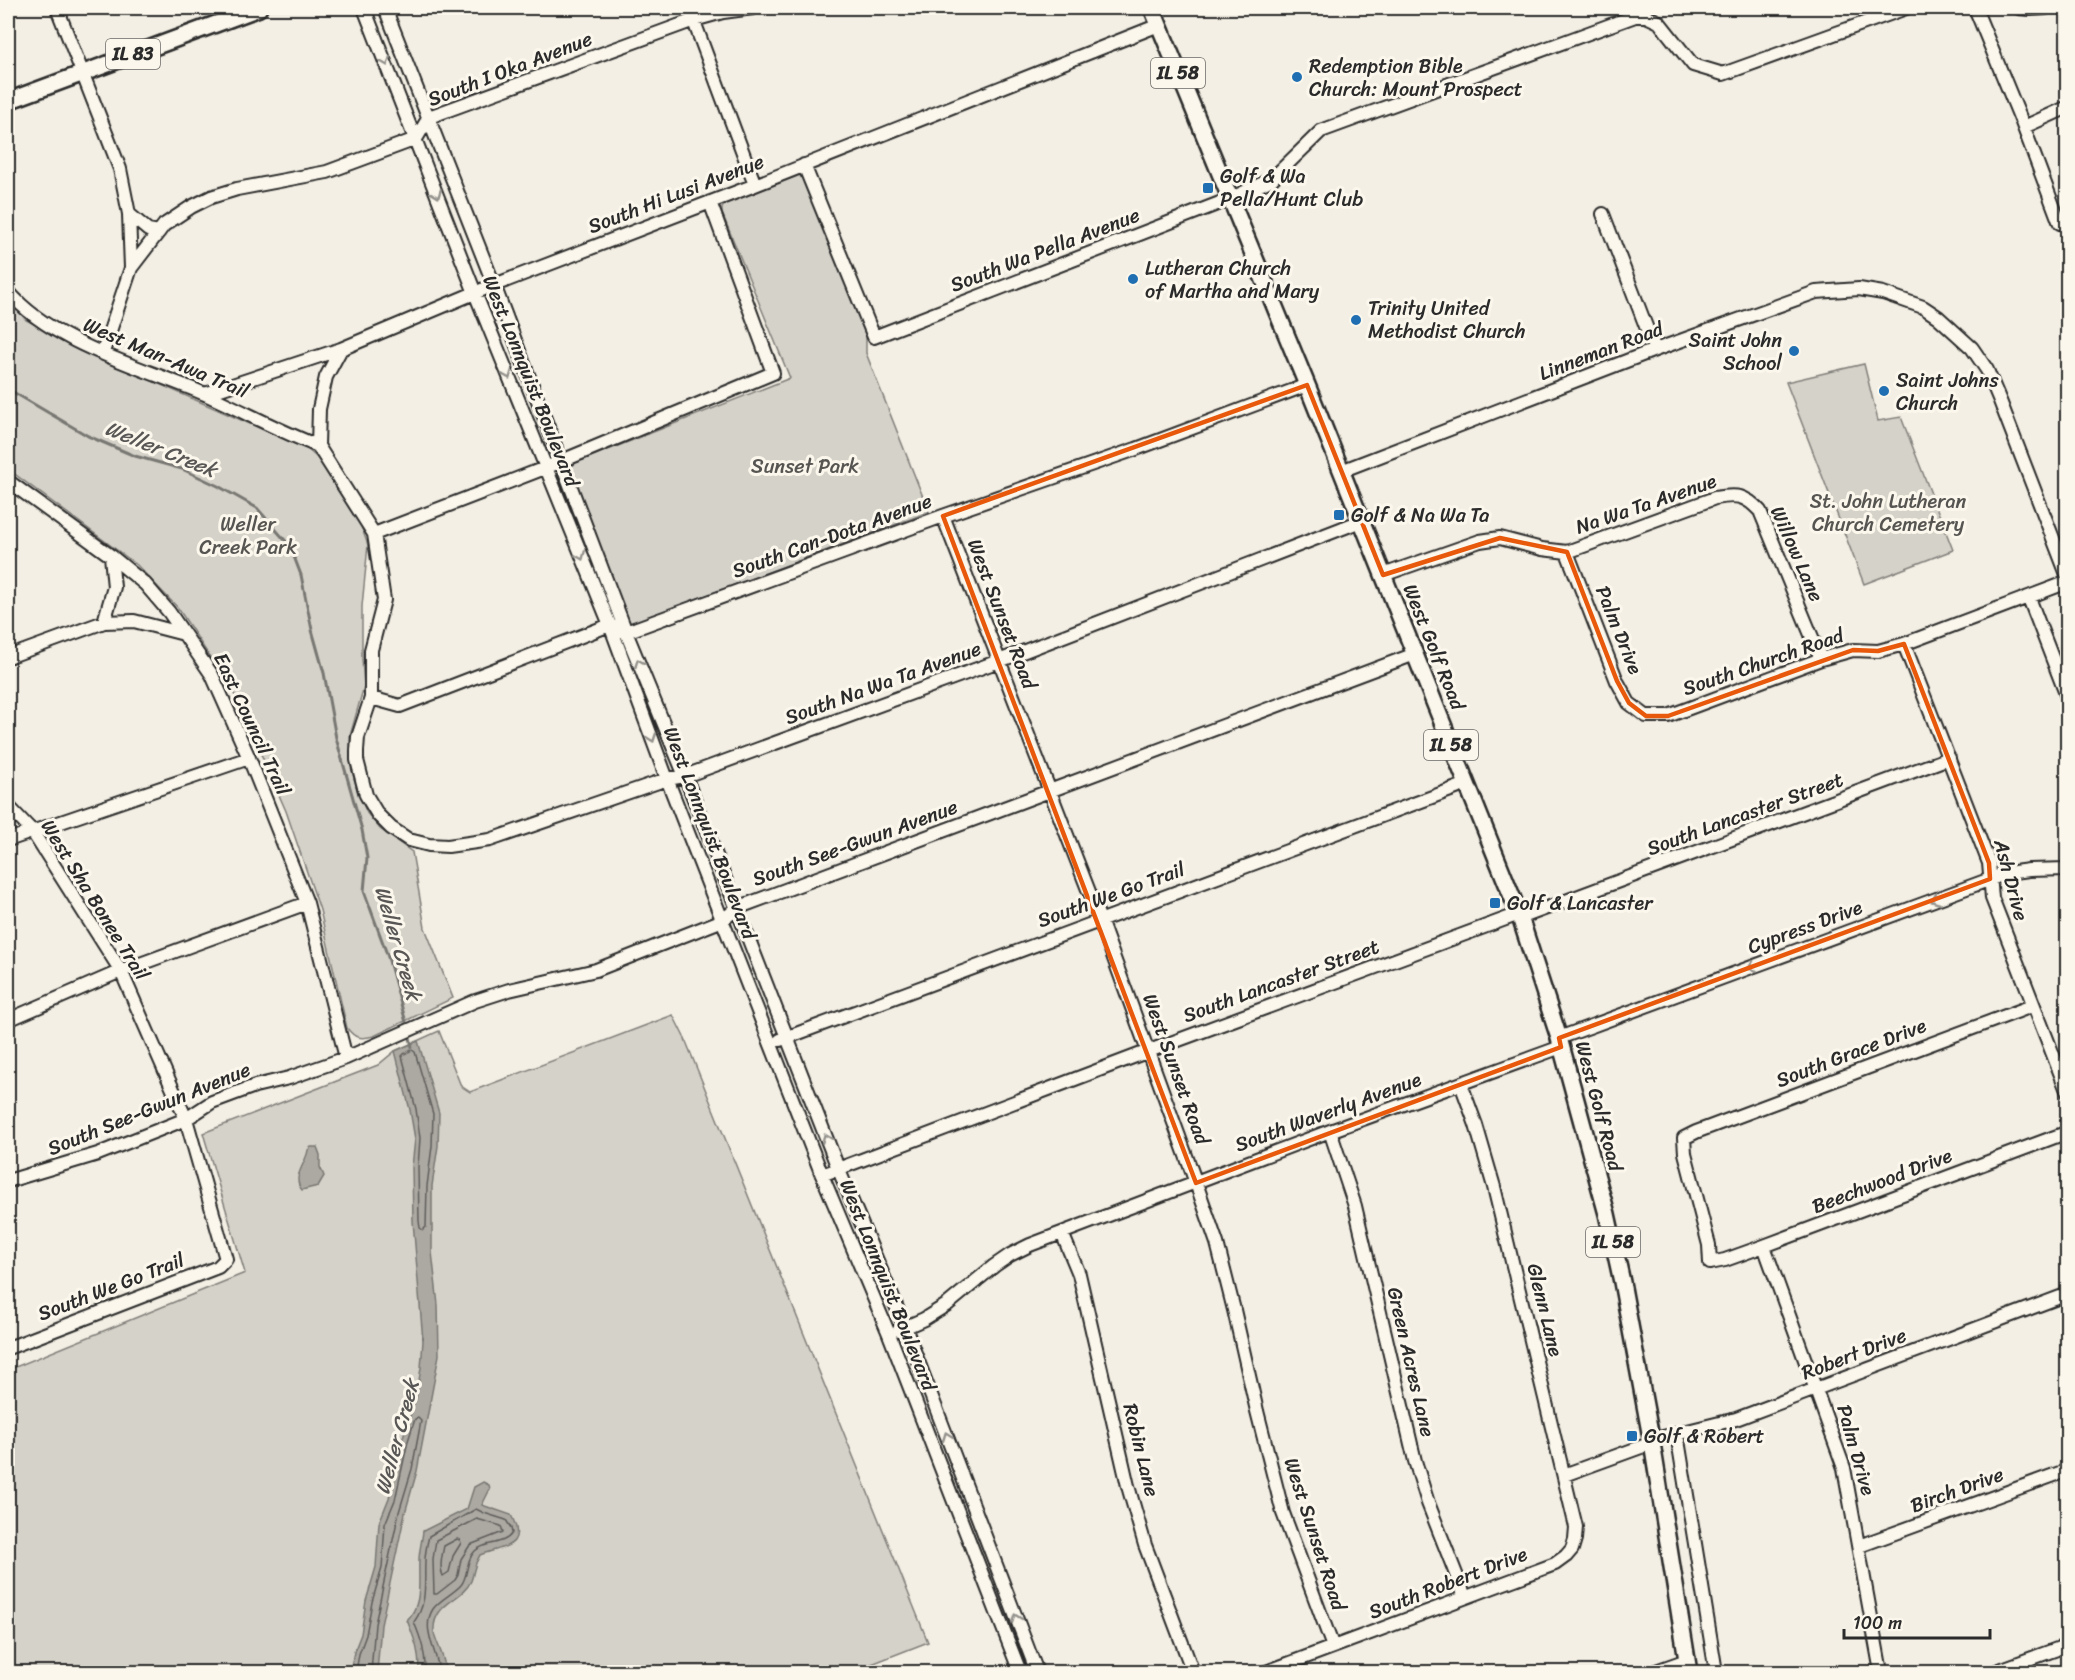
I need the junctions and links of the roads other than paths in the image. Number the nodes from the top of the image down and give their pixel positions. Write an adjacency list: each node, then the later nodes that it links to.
1 (57, 8): 14 (street)
2 (259, 8): 14 (main road, IL 83)
3 (364, 8): 19 (street, West Lonnquist Boulevard, one-way to 19)
4 (385, 8): 17 (street, West Lonnquist Boulevard)
5 (689, 8): 12 (street)
6 (753, 8): 12 (street, South I Oka Avenue)
7 (1152, 8): 13 (main road, West Golf Road / IL 58)
8 (1906, 8): 22 (street, South Wa Pella Avenue)
9 (1975, 8): 18 (street)
10 (2019, 8): 11 (street)
11 (2046, 8)
12 (694, 20): 17 (street, South I Oka Avenue); 21 (street)
13 (1159, 25): 20 (street, South Hi Lusi Avenue); 22 (main road, West Golf Road / IL 58)
14 (83, 73): 15 (main road, IL 83); 24 (street)
15 (8, 101)
16 (2067, 107): 18 (street)
17 (429, 117): 19 (street, South I Oka Avenue); 29 (street, West Lonnquist Boulevard)
18 (2024, 127): 26 (street)
19 (416, 139): 27 (street); 31 (street, West Lonnquist Boulevard, one-way to 31)
20 (804, 165): 21 (street, South Hi Lusi Avenue); 22 (street, South Wa Pella Avenue)
21 (755, 185): 23 (street, South Hi Lusi Avenue)
22 (1230, 199): 35 (main road, West Golf Road / IL 58)
23 (710, 202): 29 (street, South Hi Lusi Avenue); 38 (street)
24 (129, 214): 27 (street); 28 (street)
25 (1603, 214): 33 (street)
26 (2064, 222)
27 (159, 232): 28 (street)
28 (131, 268): 34 (street)
29 (494, 285): 31 (street, South Hi Lusi Avenue); 38 (street, West Lonnquist Boulevard)
30 (8, 291): 34 (street, West Man-Awa Trail)
31 (475, 293): 32 (street, South Hi Lusi Avenue); 39 (street, West Lonnquist Boulevard, one-way to 39)
32 (342, 349): 36 (street, South Hi Lusi Avenue); 37 (street)
33 (1655, 350): 40 (street, Linneman Road); 49 (street, Linneman Road)
34 (103, 352): 36 (street, West Man-Awa Trail)
35 (1307, 385): 40 (main road, West Golf Road / IL 58); 43 (street, South Can-Dota Avenue)
36 (205, 394): 37 (street, West Man-Awa Trail)
37 (318, 446): 45 (street)
38 (561, 461): 39 (street); 54 (street, West Lonnquist Boulevard)
39 (545, 468): 45 (street); 53 (street, West Lonnquist Boulevard, one-way to 53)
40 (1341, 471): 44 (main road, West Golf Road / IL 58)
41 (9, 485): 47 (street, East Council Trail)
42 (1749, 499): 46 (street, Na Wa Ta Avenue); 59 (street, Willow Lane)
43 (943, 516): 54 (street, South Can-Dota Avenue); 60 (street, West Sunset Road)
44 (1361, 521): 48 (main road, West Golf Road / IL 58); 60 (street, South Na Wa Ta Avenue)
45 (374, 534): 61 (street)
46 (1567, 552): 48 (street, Na Wa Ta Avenue); 63 (street, Palm Drive)
47 (111, 556): 52 (street); 55 (street, East Council Trail)
48 (1383, 575): 57 (main road, West Golf Road / IL 58)
49 (2067, 577)
50 (2067, 582): 51 (street)
51 (2029, 598): 56 (street, South Church Road); 62 (street)
52 (104, 622): 55 (street); 58 (street)
53 (610, 625): 54 (street); 61 (street); 67 (street, West Lonnquist Boulevard, one-way to 67)
54 (626, 632): 66 (street, West Lonnquist Boulevard, one-way to 54)
55 (184, 633): 64 (street, East Council Trail)
56 (1904, 644): 59 (street, South Church Road); 65 (street, Ash Drive)
57 (1415, 654): 68 (main road, West Golf Road / IL 58); 69 (street, South See-Gwun Avenue)
58 (8, 657)
59 (1821, 659): 63 (street, South Church Road)
60 (999, 661): 66 (street, South Na Wa Ta Avenue); 69 (street, West Sunset Road)
61 (371, 698): 67 (street, South Na Wa Ta Avenue)
62 (2067, 699)
63 (1646, 716)
64 (249, 758): 71 (street); 75 (street, East Council Trail)
65 (1949, 758): 74 (street, Ash Drive); 77 (street, South Lancaster Street)
66 (685, 776): 67 (street, South Na Wa Ta Avenue); 76 (street, West Lonnquist Boulevard)
67 (667, 778): 78 (street, West Lonnquist Boulevard)
68 (1467, 784): 77 (main road, West Golf Road / IL 58); 79 (street, South We Go Trail)
69 (1050, 791): 76 (street, South See-Gwun Avenue); 79 (street, West Sunset Road)
70 (8, 806): 71 (street, West Sha Bonee Trail)
71 (32, 831): 72 (street); 80 (street, West Sha Bonee Trail)
72 (8, 840)
73 (2067, 869): 74 (street, Cypress Drive)
74 (1990, 879): 81 (street, Ash Drive); 84 (street, Cypress Drive, one-way to 84)
75 (307, 903): 80 (street); 87 (street, East Council Trail)
76 (737, 908): 78 (street, South See-Gwun Avenue); 83 (street, West Lonnquist Boulevard)
77 (1520, 916): 84 (main road, West Golf Road / IL 58); 86 (street, South Lancaster Street)
78 (723, 920): 85 (street, West Lonnquist Boulevard); 87 (street, South See-Gwun Avenue)
79 (1100, 920): 83 (street, South We Go Trail); 86 (street, West Sunset Road)
80 (121, 971): 82 (street); 90 (street, West Sha Bonee Trail)
81 (2032, 1006): 89 (street, Ash Drive); 100 (street, South Grace Drive)
82 (8, 1020)
83 (786, 1038): 85 (street, South We Go Trail); 93 (street, West Lonnquist Boulevard, one-way to 83)
84 (1560, 1043): 88 (street, South Waverly Avenue); 107 (main road, West Golf Road / IL 58)
85 (771, 1044): 94 (street, West Lonnquist Boulevard)
86 (1149, 1051): 93 (street, South Lancaster Street); 96 (street, West Sunset Road)
87 (346, 1058): 90 (street, South See-Gwun Avenue)
88 (1461, 1084): 91 (street, South Waverly Avenue); 109 (street, Glenn Lane)
89 (2067, 1093)
90 (186, 1119): 95 (street, South See-Gwun Avenue); 99 (street, West Sha Bonee Trail)
91 (1330, 1131): 96 (street, South Waverly Avenue); 112 (street, Green Acres Lane)
92 (2067, 1132): 98 (street, Beechwood Drive)
93 (838, 1168): 94 (street, South Lancaster Street); 102 (street, West Lonnquist Boulevard)
94 (822, 1175): 103 (street, West Lonnquist Boulevard)
95 (8, 1181)
96 (1196, 1183): 97 (street, South Waverly Avenue); 114 (street, West Sunset Road)
97 (1062, 1233): 102 (street, South Waverly Avenue); 118 (street, Robin Lane)
98 (1764, 1246): 100 (street, Beechwood Drive); 105 (street, Palm Drive)
99 (225, 1259): 104 (street, South We Go Trail)
100 (1710, 1263)
101 (2067, 1294): 105 (street, Robert Drive)
102 (905, 1327): 103 (street, South Waverly Avenue); 117 (street, West Lonnquist Boulevard, one-way to 102)
103 (889, 1334): 116 (street, West Lonnquist Boulevard)
104 (8, 1348)
105 (1816, 1389): 106 (street, Robert Drive); 110 (street, Palm Drive)
106 (1677, 1434): 107 (street, Robert Drive); 121 (street)
107 (1651, 1442): 109 (street, Robert Drive); 115 (main road, West Golf Road / IL 58)
108 (2067, 1470): 110 (street, Birch Drive)
109 (1564, 1474): 111 (street, Glenn Lane)
110 (1859, 1546): 122 (street, Palm Drive)
111 (1572, 1549): 112 (street, South Robert Drive)
112 (1465, 1598): 114 (street, South Robert Drive)
113 (2067, 1645): 123 (street)
114 (1333, 1647): 119 (street, South Robert Drive)
115 (1688, 1666): 120 (street)
116 (1020, 1672)
117 (1037, 1672)
118 (1193, 1672)
119 (1266, 1672)
120 (1653, 1672)
121 (1716, 1672)
122 (1881, 1672)
123 (1994, 1672)

